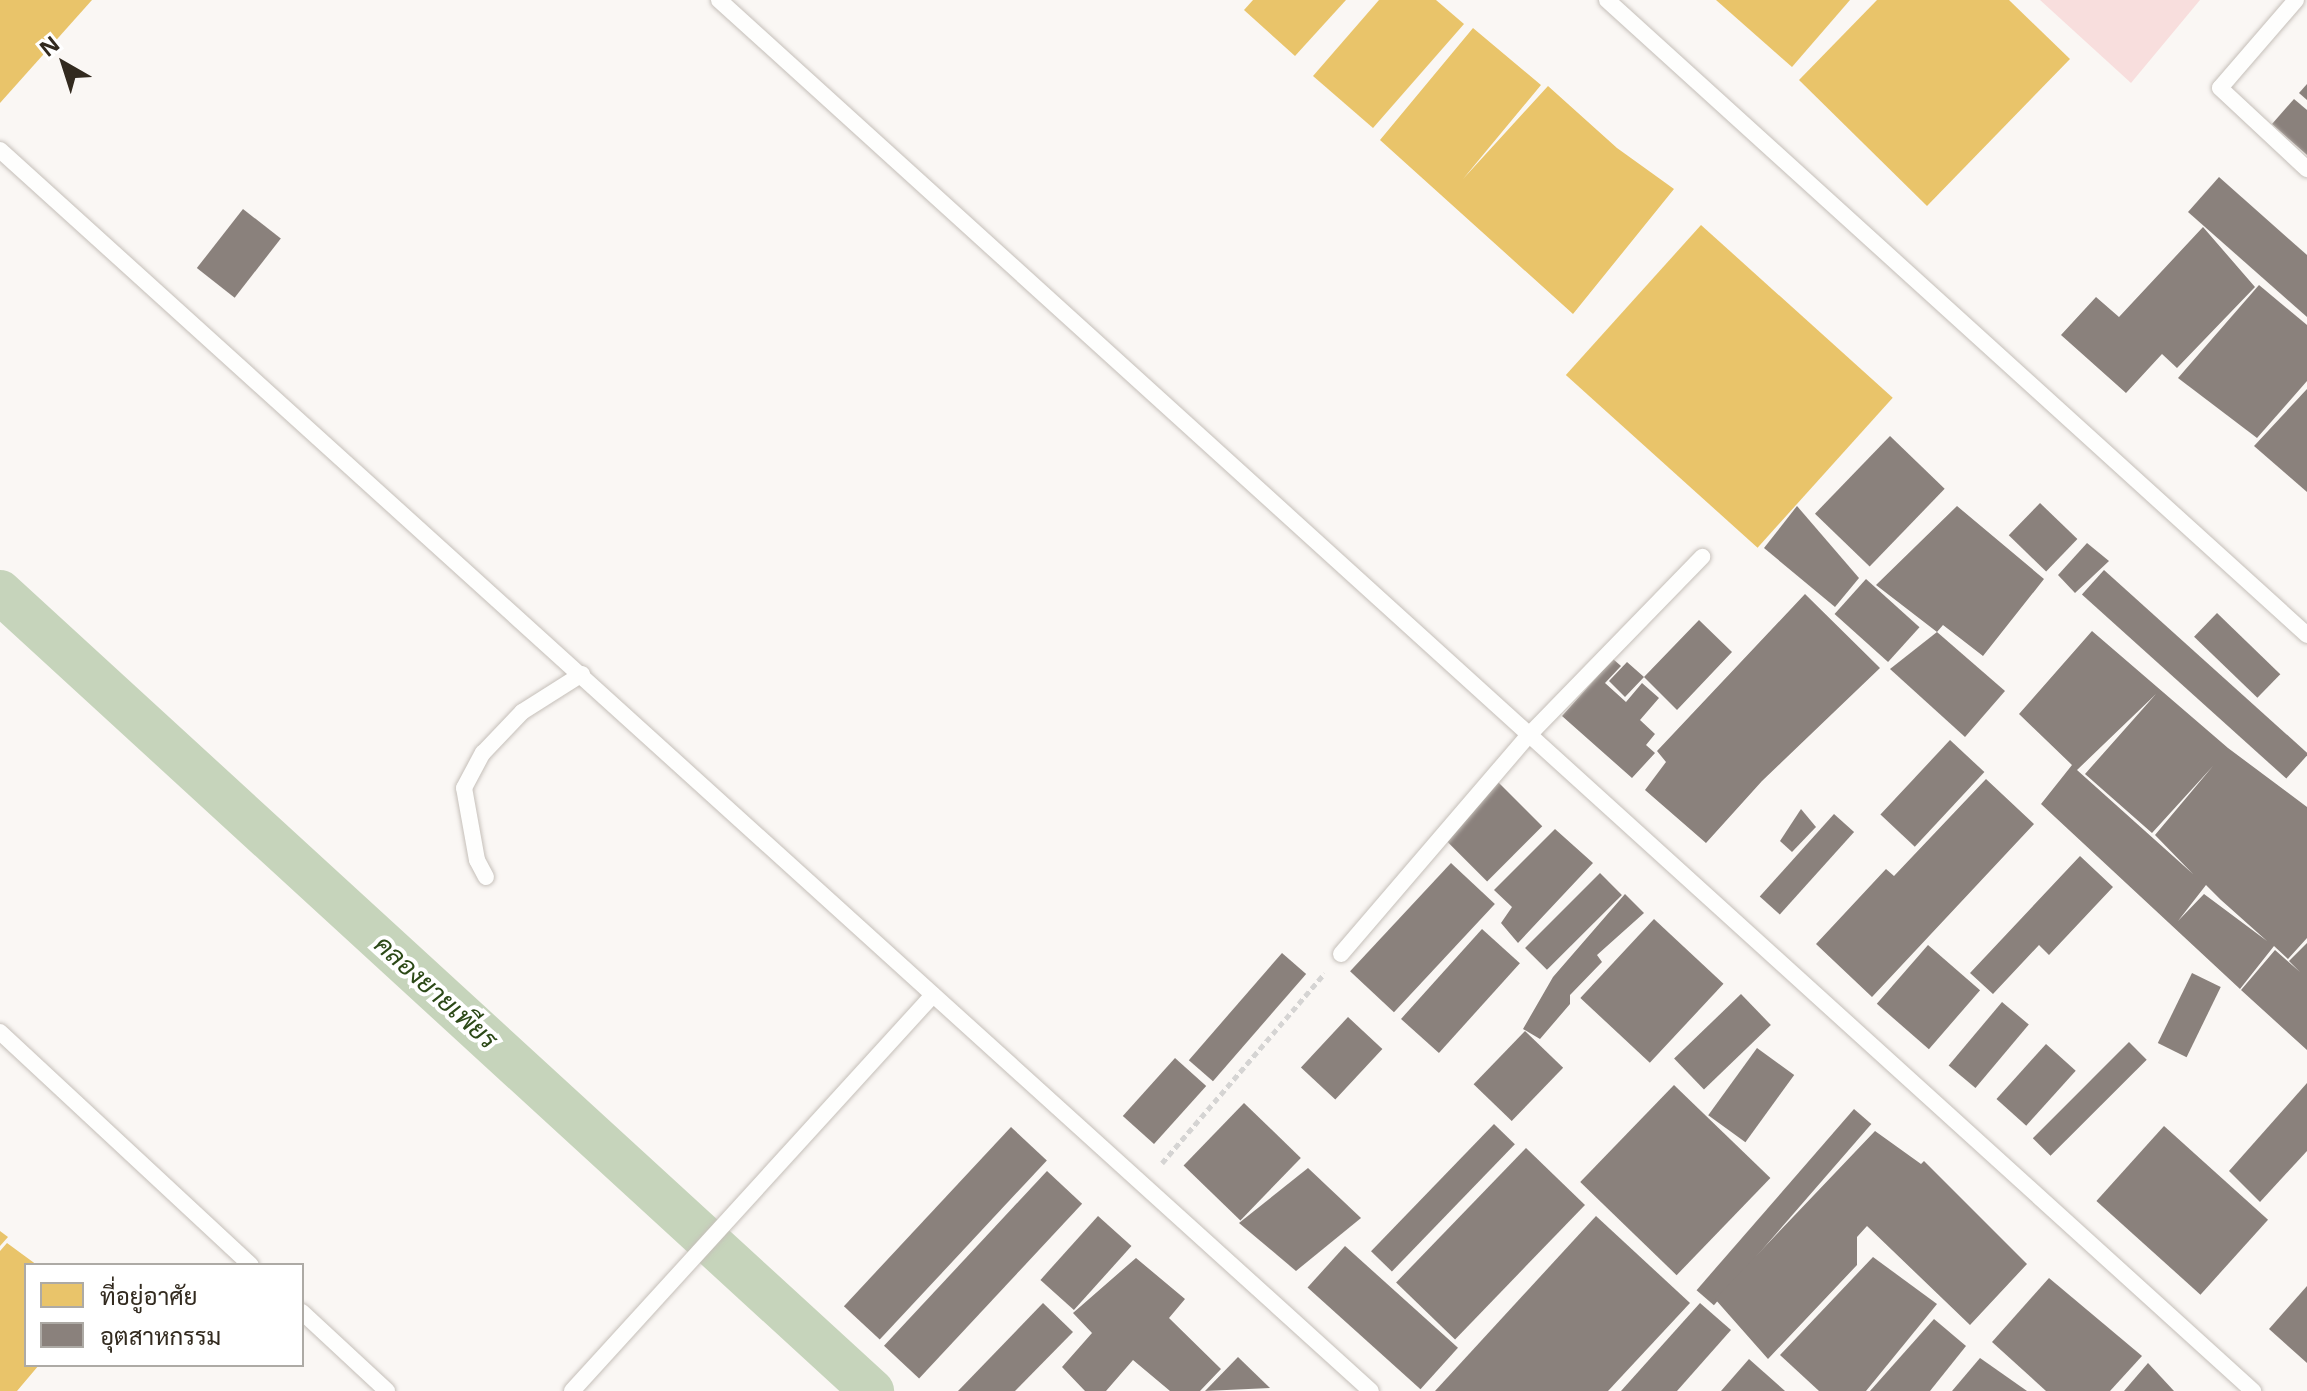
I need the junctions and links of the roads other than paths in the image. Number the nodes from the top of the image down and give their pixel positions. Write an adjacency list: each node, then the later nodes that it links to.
1 (719, 0): 9 (lane)
2 (1607, 0): 7 (lane)
3 (2296, 0): 5 (lane)
4 (0, 150): 8 (lane)
5 (2307, 169)
6 (1702, 557): 9 (lane)
7 (2307, 635)
8 (582, 674): 10 (lane); 12 (lane)
9 (1528, 736): 11 (lane); 19 (lane)
10 (486, 877)
11 (1341, 954)
12 (933, 995): 17 (lane); 18 (lane)
13 (0, 1032): 14 (lane)
14 (249, 1263)
15 (304, 1314): 16 (lane)
16 (387, 1391)
17 (572, 1391)
18 (1371, 1391)
19 (2253, 1391)

